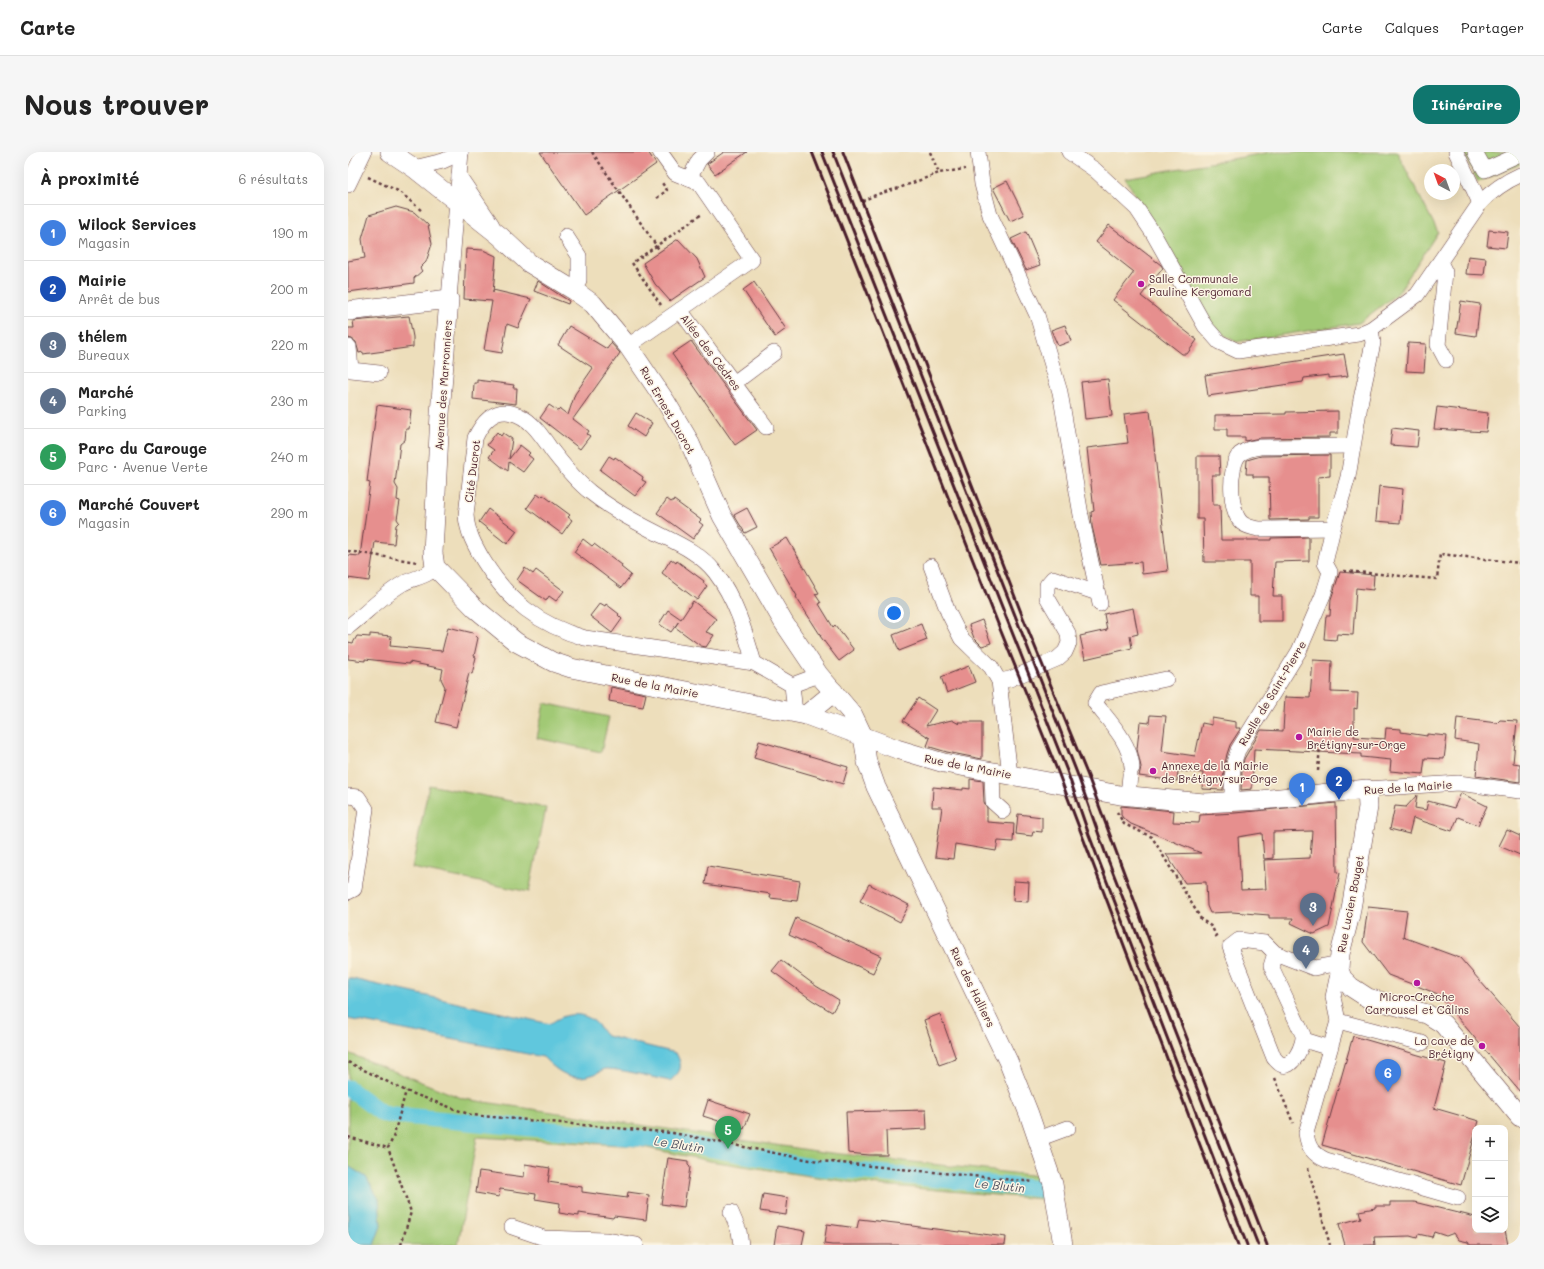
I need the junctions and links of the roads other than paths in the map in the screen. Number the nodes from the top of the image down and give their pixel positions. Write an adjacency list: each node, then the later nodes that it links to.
1 (364, 152): 13 (street)
2 (390, 152): 11 (main road, Rue Ernest Ducrot)
3 (461, 152): 11 (street); 14 (street, Avenue des Marronniers)
4 (660, 152): 15 (street, Allée des Cèdres)
5 (707, 152): 15 (street)
6 (978, 152): 41 (street)
7 (1069, 152): 25 (street)
8 (1456, 152): 17 (street)
9 (1475, 152): 10 (street)
10 (1520, 154)
11 (414, 168): 16 (main road, Rue Ernest Ducrot)
12 (1520, 175): 17 (street)
13 (350, 176)
14 (459, 176): 16 (street, Avenue des Marronniers); 18 (street)
15 (689, 179): 24 (street, Allée des Cèdres)
16 (457, 202): 18 (main road, Rue Ernest Ducrot); 22 (street, Avenue des Marronniers)
17 (1480, 203): 20 (street)
18 (500, 236): 21 (main road, Rue Ernest Ducrot)
19 (566, 236): 21 (street)
20 (1440, 262): 25 (street); 29 (street)
21 (575, 291): 26 (main road, Rue Ernest Ducrot)
22 (450, 299): 23 (main road); 36 (main road, Avenue des Marronniers)
23 (348, 311)
24 (675, 314): 26 (street); 31 (street, Allée des Cèdres)
25 (1371, 329): 33 (street, Ruelle de Saint-Pierre)
26 (628, 346): 39 (main road, Rue Ernest Ducrot)
27 (349, 347): 30 (street)
28 (774, 353): 31 (street)
29 (1446, 360)
30 (379, 372)
31 (734, 383): 32 (street, Allée des Cèdres)
32 (766, 427)
33 (1352, 446): 34 (street, Ruelle de Saint-Pierre); 34 (street)
34 (1333, 528): 54 (street, Ruelle de Saint-Pierre)
35 (931, 566): 41 (street)
36 (435, 567): 37 (street); 44 (main road, Rue de la Mairie)
37 (348, 627)
38 (754, 663): 38 (street, Cité Ducrot); 42 (street, Cité Ducrot)
39 (816, 670): 42 (street); 43 (main road, Rue Ernest Ducrot)
40 (1166, 679): 53 (street)
41 (999, 681): 49 (street)
42 (792, 685): 44 (street)
43 (834, 692): 44 (main road); 46 (main road, Rue des Halliers)
44 (800, 714): 45 (main road, Rue de la Mairie)
45 (826, 723): 46 (main road, Rue de la Mairie); 47 (main road)
46 (863, 736): 47 (main road, Rue des Halliers); 48 (main road, Rue de la Mairie)
47 (867, 762): 65 (main road, Rue des Halliers)
48 (992, 772): 49 (main road, Rue de la Mairie); 55 (street)
49 (1010, 775): 53 (main road, Rue de la Mairie)
50 (1367, 790): 51 (street, Rue de la Mairie); 54 (main road, Rue de la Mairie); 58 (main road, Rue Lucien Bouget)
51 (1520, 791)
52 (348, 796): 56 (street)
53 (1128, 796): 54 (main road, Rue de la Mairie)
54 (1232, 802)
55 (1002, 812)
56 (348, 892)
57 (1275, 953): 58 (street); 60 (street); 60 (street)
58 (1339, 966): 59 (street); 63 (main road, Rue Lucien Bouget)
59 (1338, 1020): 61 (street); 62 (street)
60 (1304, 1040): 62 (street)
61 (1422, 1043)
62 (1330, 1048): 66 (street)
63 (1520, 1116)
64 (1068, 1128): 65 (street)
65 (1038, 1139): 71 (main road, Rue des Halliers)
66 (1458, 1198)
67 (731, 1212): 70 (street)
68 (512, 1227): 69 (street)
69 (636, 1245)
70 (741, 1245)
71 (1062, 1245)

